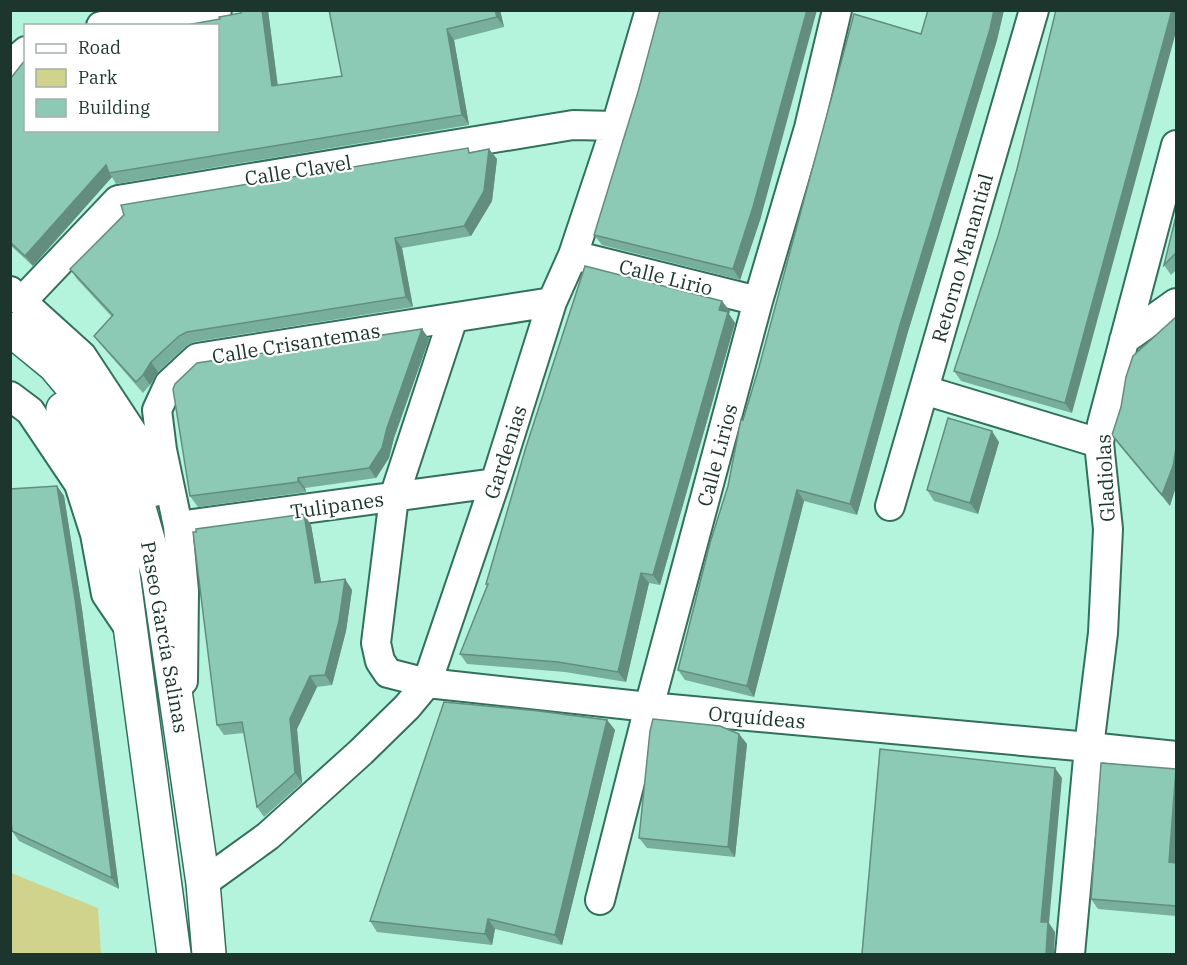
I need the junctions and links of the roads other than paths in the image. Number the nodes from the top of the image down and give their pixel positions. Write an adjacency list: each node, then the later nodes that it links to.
1 (217, 10): 5 (street)
2 (650, 10): 8 (street, Gardenias)
3 (837, 10): 11 (street, Calle Lirios)
4 (1034, 10): 18 (street, Retorno Manantial)
5 (108, 24)
6 (24, 53): 7 (street)
7 (10, 66)
8 (616, 126): 10 (street, Gardenias); 14 (street, Calle Clavel)
9 (1176, 145): 16 (street, Gladiolas)
10 (573, 255): 11 (street, Calle Lirio); 12 (street, Gardenias)
11 (758, 301): 29 (street, Calle Lirios)
12 (552, 302): 15 (street, Calle Crisantemas); 22 (street, Gardenias)
13 (1176, 303): 16 (street)
14 (14, 307): 21 (main road, Paseo García Salinas); 26 (street)
15 (453, 318): 23 (street); 25 (street, Calle Crisantemas)
16 (1124, 340): 20 (street, Gladiolas)
17 (10, 353): 21 (main road, Paseo García Salinas)
18 (924, 390): 20 (street); 24 (street, Retorno Manantial)
19 (10, 396): 27 (street)
20 (1099, 443): 31 (street, Gladiolas)
21 (103, 451): 26 (main road, Paseo García Salinas); 27 (main road, Paseo García Salinas)
22 (495, 483): 23 (street, Tulipanes); 28 (street, Gardenias)
23 (394, 498): 25 (street, Tulipanes); 28 (street, Orquídeas)
24 (890, 506)
25 (178, 526): 30 (street, Calle Crisantemas)
26 (158, 574): 30 (main road, Paseo García Salinas)
27 (129, 628): 35 (main road, Paseo García Salinas)
28 (426, 683): 29 (street, Orquídeas); 33 (street, Gardenias)
29 (649, 707): 31 (street, Orquídeas); 34 (street, Calle Lirios)
30 (178, 712): 33 (main road, Paseo García Salinas)
31 (1089, 747): 32 (street, Orquídeas); 37 (street, Gladiolas)
32 (1176, 756)
33 (203, 884): 36 (main road, Paseo García Salinas)
34 (600, 900)
35 (174, 954)
36 (209, 954)
37 (1070, 954)

